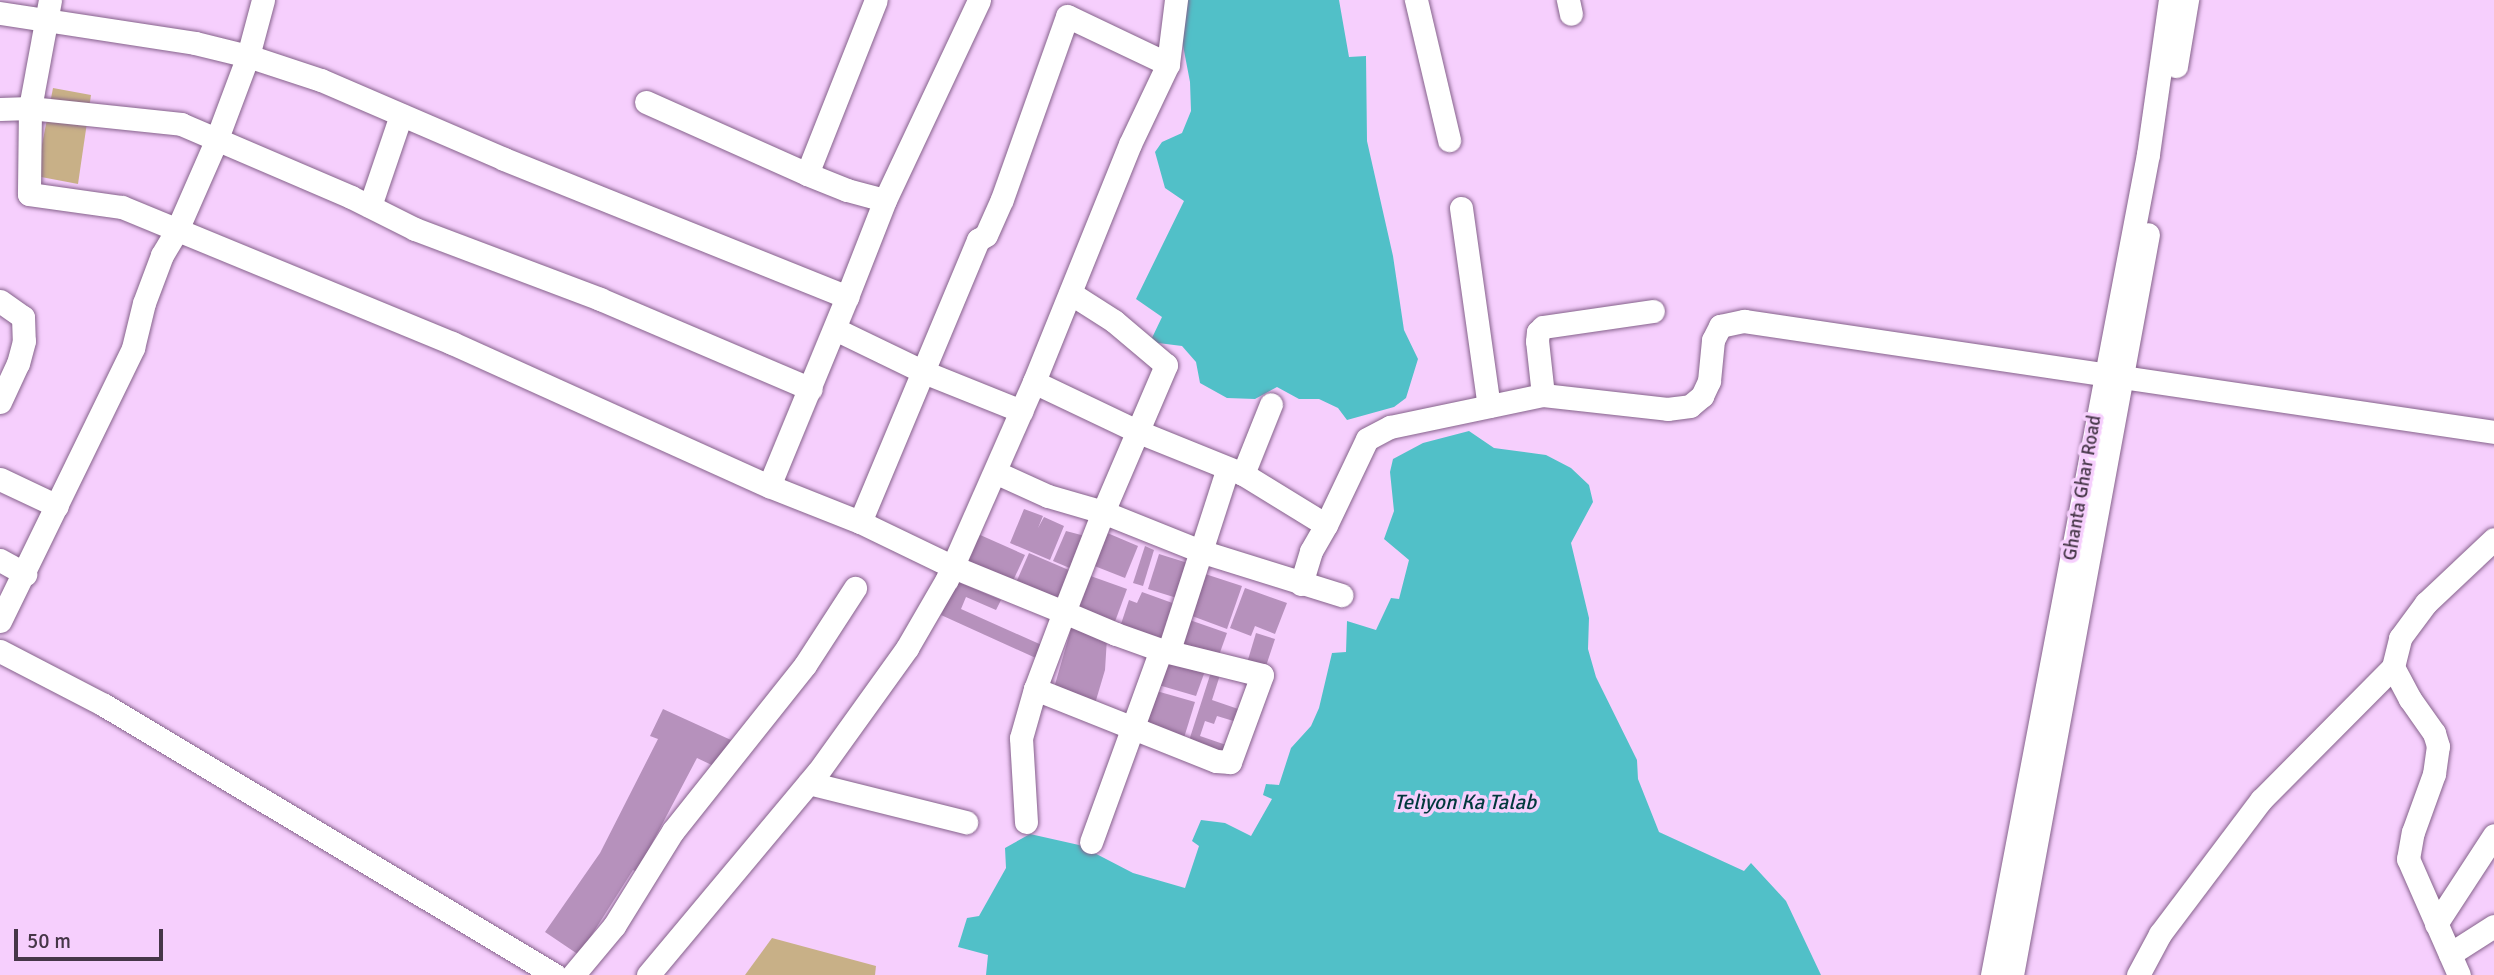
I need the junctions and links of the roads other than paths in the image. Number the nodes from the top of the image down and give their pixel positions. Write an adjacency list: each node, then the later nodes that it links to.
1 (263, 0): 10 (street)
2 (877, 0): 18 (street)
3 (979, 0): 19 (street)
4 (1176, 0): 11 (street)
5 (1416, 0): 16 (street)
6 (2170, 0): 29 (street, Ghanta Ghar Road)
7 (2187, 0): 29 (street, Ghanta Ghar Road)
8 (49, 9): 9 (street); 10 (street); 13 (street)
9 (0, 13)
10 (247, 57): 15 (street); 17 (street)
11 (1168, 64): 23 (street); 28 (street)
12 (646, 102): 18 (street)
13 (30, 108): 14 (street); 17 (street); 22 (street)
14 (0, 109)
15 (401, 115): 20 (street); 24 (street)
16 (1449, 140)
17 (216, 141): 20 (street); 22 (street)
18 (807, 174): 19 (street)
19 (885, 200): 24 (street)
20 (370, 206): 31 (street)
21 (1461, 208): 35 (street)
22 (177, 230): 42 (street); 43 (street)
23 (1070, 293): 30 (street); 37 (street)
24 (847, 297): 27 (street)
25 (0, 302): 33 (street)
26 (1653, 311): 32 (street)
27 (835, 330): 28 (street); 31 (street)
28 (923, 372): 36 (street); 45 (street)
29 (2112, 375): 32 (street); 38 (street); 73 (street, Ghanta Ghar Road); 74 (street, Ghanta Ghar Road)
30 (1034, 382): 36 (street); 37 (street)
31 (811, 389): 42 (street)
32 (1543, 396): 35 (street)
33 (0, 402)
34 (1270, 404): 40 (street)
35 (1489, 406): 46 (street)
36 (1021, 411): 39 (street)
37 (1139, 432): 40 (street); 44 (street)
38 (2494, 432)
39 (995, 472): 44 (street); 50 (street)
40 (1235, 472): 46 (street); 48 (street)
41 (0, 479): 43 (street)
42 (769, 486): 45 (street)
43 (58, 506): 51 (street)
44 (1103, 512): 48 (street); 55 (street)
45 (860, 522): 50 (street)
46 (1326, 525): 52 (street)
47 (2494, 539): 59 (street)
48 (1203, 552): 52 (street); 57 (street)
49 (0, 560): 51 (street)
50 (951, 566): 55 (street); 62 (street)
51 (25, 574): 56 (street)
52 (1301, 584): 54 (street)
53 (855, 588): 71 (street)
54 (1341, 595)
55 (1065, 612): 57 (street); 60 (street)
56 (0, 621)
57 (1165, 650): 61 (street); 61 (street)
58 (0, 651): 70 (street)
59 (2393, 667): 67 (street); 75 (street)
60 (1035, 689): 61 (street); 64 (street)
61 (1130, 727): 66 (street)
62 (809, 783): 63 (street); 72 (street)
63 (966, 822)
64 (1027, 822)
65 (2494, 835): 67 (street)
66 (1091, 842)
67 (2436, 924): 69 (street)
68 (2494, 926): 69 (street)
69 (2455, 965)
70 (555, 975)
71 (573, 975)
72 (648, 975)
73 (1992, 975)
74 (2012, 975)
75 (2138, 975)

